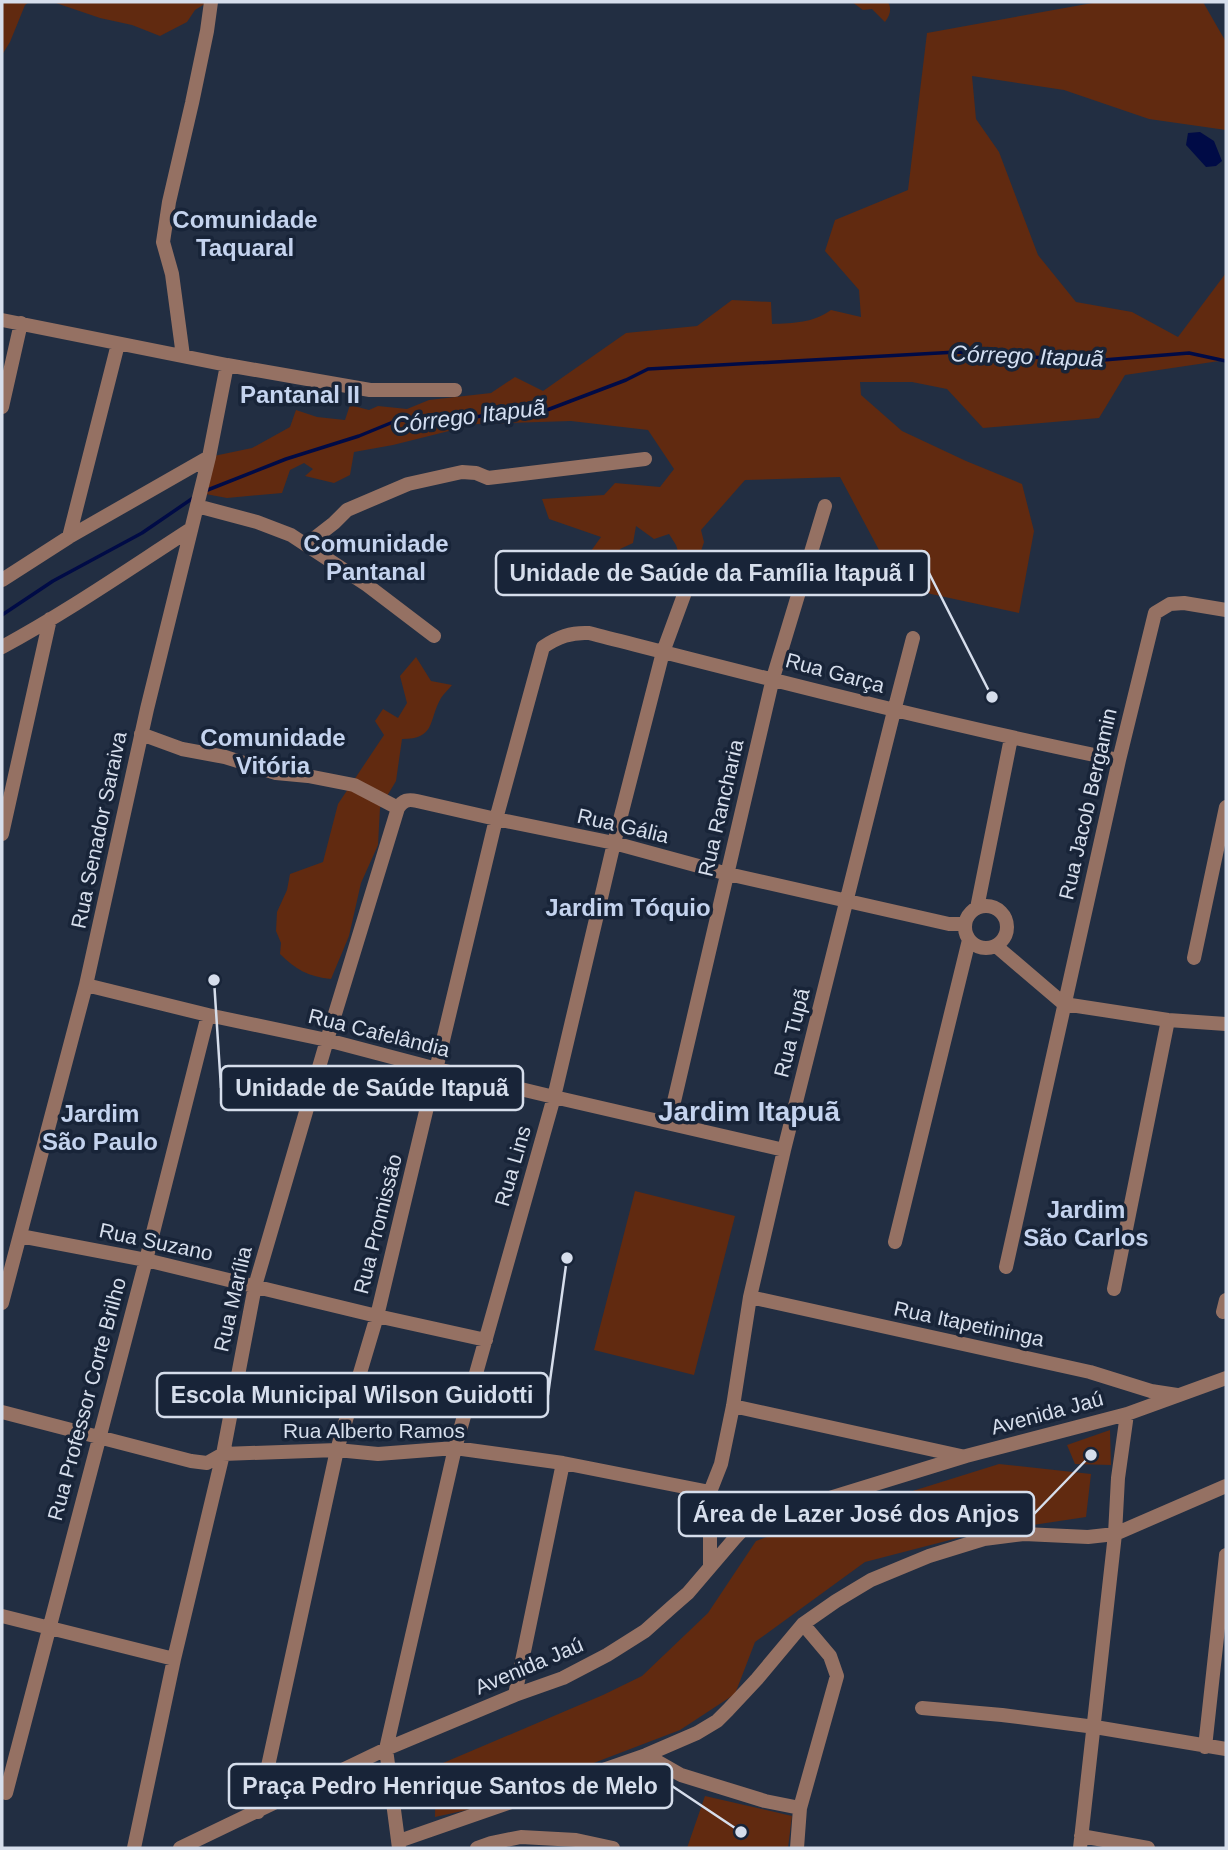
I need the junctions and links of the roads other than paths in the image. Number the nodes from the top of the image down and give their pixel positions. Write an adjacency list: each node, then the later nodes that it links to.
1 (211, 2): 5 (street)
2 (2, 320): 3 (street)
3 (21, 323): 4 (street); 8 (street)
4 (118, 344): 5 (street); 14 (street)
5 (183, 356): 6 (street)
6 (227, 365): 7 (street); 9 (street, Rua Senador Saraiva)
7 (455, 390)
8 (2, 407)
9 (209, 457): 11 (street, Rua Senador Saraiva); 14 (street)
10 (645, 459): 15 (street)
11 (197, 506): 13 (street, Rua Senador Saraiva); 15 (street)
12 (825, 506): 25 (street, Rua Rancharia)
13 (191, 528): 19 (street); 27 (street, Rua Senador Saraiva)
14 (69, 537): 16 (street)
15 (307, 544): 20 (street)
16 (2, 580)
17 (684, 595): 24 (street, Rua Lins)
18 (1226, 610): 29 (street, Rua Jacob Bergamin)
19 (50, 619): 22 (street); 33 (street)
20 (434, 636)
21 (914, 638): 26 (street, Rua Tupã)
22 (2, 647)
23 (543, 647): 24 (street, Rua Garça); 32 (street, Rua Promissão)
24 (663, 652): 25 (street, Rua Garça); 34 (street, Rua Lins)
25 (772, 678): 26 (street, Rua Garça); 35 (street, Rua Rancharia)
26 (894, 710): 28 (street, Rua Garça); 36 (street, Rua Tupã)
27 (141, 734): 31 (street); 42 (street, Rua Senador Saraiva)
28 (1011, 738): 29 (street, Rua Garça); 37 (street)
29 (1119, 760): 43 (street, Rua Jacob Bergamin)
30 (1226, 807): 41 (street)
31 (398, 808): 32 (street, Rua Gália); 47 (street, Rua Marília)
32 (496, 820): 34 (street, Rua Gália); 48 (street, Rua Promissão)
33 (2, 834)
34 (614, 843): 35 (street, Rua Gália); 49 (street, Rua Lins)
35 (728, 874): 36 (street, Rua Gália); 50 (street, Rua Rancharia)
36 (846, 902): 38 (street, Rua Gália); 51 (street, Rua Tupã)
37 (978, 908): 38 (street); 40 (street)
38 (965, 924): 39 (street)
39 (969, 940): 40 (street); 53 (street)
40 (996, 946): 43 (street)
41 (1194, 958)
42 (86, 985): 44 (street, Rua Cafelândia); 52 (street, Rua Senador Saraiva)
43 (1064, 1004): 45 (street); 55 (street, Rua Jacob Bergamin)
44 (208, 1015): 47 (street, Rua Cafelândia); 54 (street, Rua Professor Corte Brilho)
45 (1168, 1020): 46 (street); 57 (street)
46 (1226, 1024)
47 (327, 1040): 48 (street, Rua Cafelândia); 56 (street, Rua Marília)
48 (437, 1069): 49 (street, Rua Cafelândia); 60 (street, Rua Promissão)
49 (554, 1097): 50 (street, Rua Cafelândia); 61 (street, Rua Lins)
50 (669, 1123): 51 (street, Rua Cafelândia)
51 (784, 1150): 58 (street, Rua Tupã)
52 (20, 1236): 54 (street, Rua Suzano); 59 (street, Rua Senador Saraiva)
53 (895, 1242)
54 (146, 1260): 56 (street, Rua Suzano); 67 (street, Rua Professor Corte Brilho)
55 (1006, 1267)
56 (255, 1286): 60 (street, Rua Suzano); 70 (street, Rua Marília)
57 (1114, 1289)
58 (750, 1297): 63 (street, Rua Itapetininga); 64 (street, Rua Tupã)
59 (2, 1303)
60 (377, 1316): 61 (street, Rua Suzano); 69 (street, Rua Promissão)
61 (486, 1340): 68 (street, Rua Lins)
62 (1226, 1378): 63 (street, Avenida Jaú)
63 (1178, 1395): 66 (street, Avenida Jaú)
64 (733, 1406): 71 (street); 74 (street, Rua Tupã)
65 (2, 1412): 67 (street, Rua Alberto Ramos)
66 (1127, 1413): 71 (street, Avenida Jaú); 75 (street)
67 (98, 1437): 70 (street, Rua Alberto Ramos); 80 (street, Rua Professor Corte Brilho)
68 (455, 1448): 69 (street, Rua Alberto Ramos); 72 (street, Rua Alberto Ramos); 86 (street, Rua Lins)
69 (337, 1450): 70 (street, Rua Alberto Ramos); 91 (street, Rua Promissão)
70 (223, 1454): 81 (street, Rua Marília)
71 (966, 1457): 77 (street, Avenida Jaú)
72 (563, 1463): 74 (street, Rua Alberto Ramos); 82 (street)
73 (1226, 1486): 75 (street)
74 (710, 1492): 77 (street, Rua Tupã)
75 (1115, 1534): 79 (street); 84 (street)
76 (1226, 1555): 85 (street)
77 (710, 1565): 82 (street, Avenida Jaú)
78 (2, 1616): 80 (street)
79 (803, 1624): 88 (street); 90 (street)
80 (49, 1627): 81 (street); 89 (street, Rua Professor Corte Brilho)
81 (174, 1659): 94 (street, Rua Marília)
82 (516, 1695): 86 (street, Avenida Jaú)
83 (922, 1708): 84 (street)
84 (1095, 1727): 85 (street); 92 (street)
85 (1205, 1746): 87 (street)
86 (386, 1749): 91 (street, Avenida Jaú); 93 (street)
87 (1226, 1749)
88 (646, 1755): 90 (street); 93 (street)
89 (6, 1793)
90 (800, 1808): 98 (street)
91 (258, 1812): 95 (street, Avenida Jaú)
92 (1081, 1842): 99 (street)
93 (399, 1844)
94 (134, 1848)
95 (180, 1848)
96 (477, 1848): 97 (street)
97 (613, 1848)
98 (797, 1848)
99 (1148, 1848)

